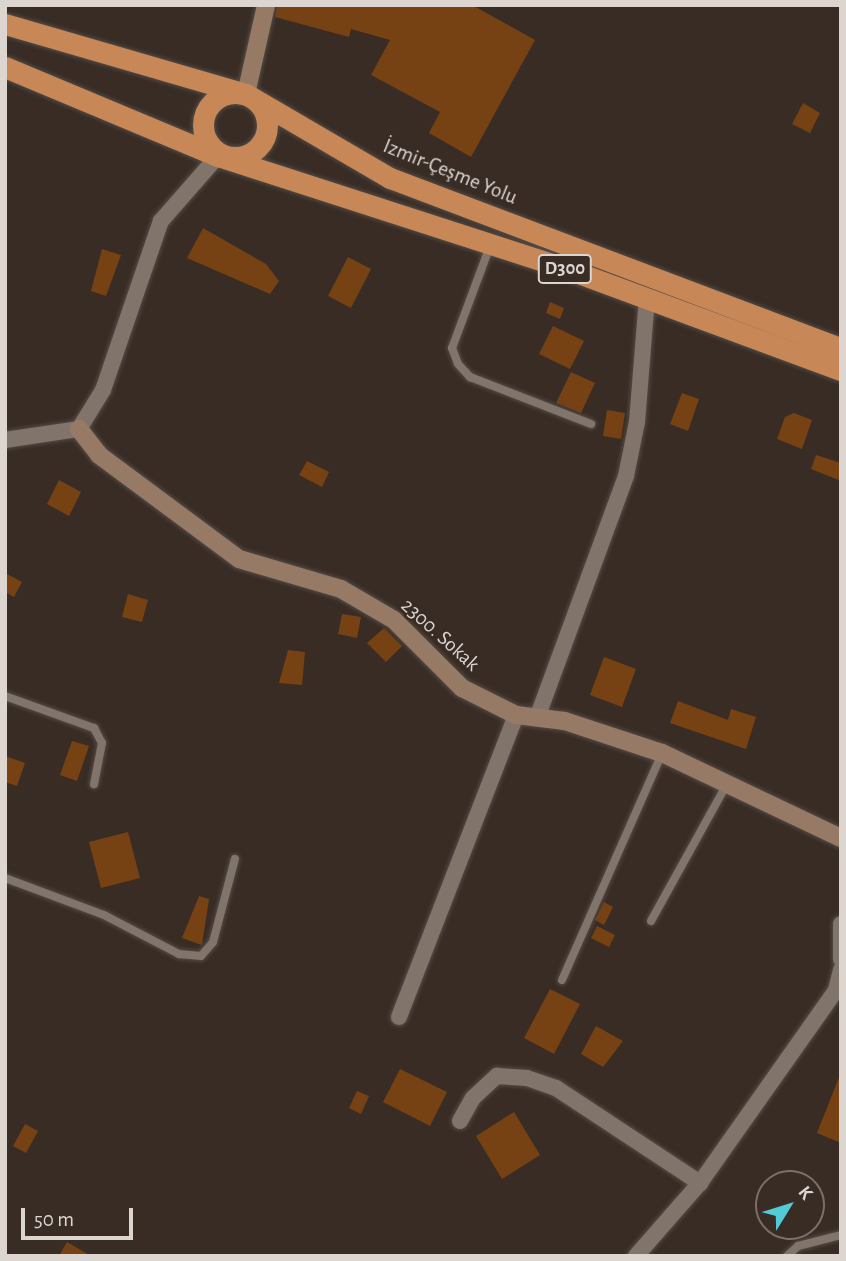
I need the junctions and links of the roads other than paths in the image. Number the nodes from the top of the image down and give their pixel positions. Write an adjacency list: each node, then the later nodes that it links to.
1 (266, 5): 4 (street)
2 (5, 24): 4 (highway, İzmir-Çeşme Yolu / D300)
3 (5, 67): 5 (highway, D300)
4 (246, 94): 5 (highway); 5 (highway); 8 (highway, İzmir-Çeşme Yolu / D300)
5 (218, 156): 6 (highway, D300); 11 (street)
6 (490, 246): 7 (highway, D300); 10 (lane)
7 (647, 298): 9 (highway, D300); 15 (street)
8 (841, 348)
9 (841, 370)
10 (591, 424)
11 (79, 429): 12 (street); 14 (street, 2300. Sokak)
12 (5, 440)
13 (5, 696): 17 (lane)
14 (516, 715): 15 (street, 2300. Sokak); 27 (street)
15 (537, 718): 16 (street, 2300. Sokak)
16 (662, 753): 18 (street, 2300. Sokak); 26 (lane)
17 (94, 784)
18 (727, 784): 19 (street, 2300. Sokak); 22 (lane)
19 (841, 838)
20 (235, 859): 21 (lane)
21 (5, 878)
22 (651, 921)
23 (841, 924): 24 (street)
24 (841, 959)
25 (841, 970): 29 (street)
26 (562, 980)
27 (399, 1017)
28 (460, 1121): 29 (street)
29 (700, 1183): 31 (street)
30 (841, 1235): 32 (lane)
31 (636, 1256)
32 (787, 1256)

